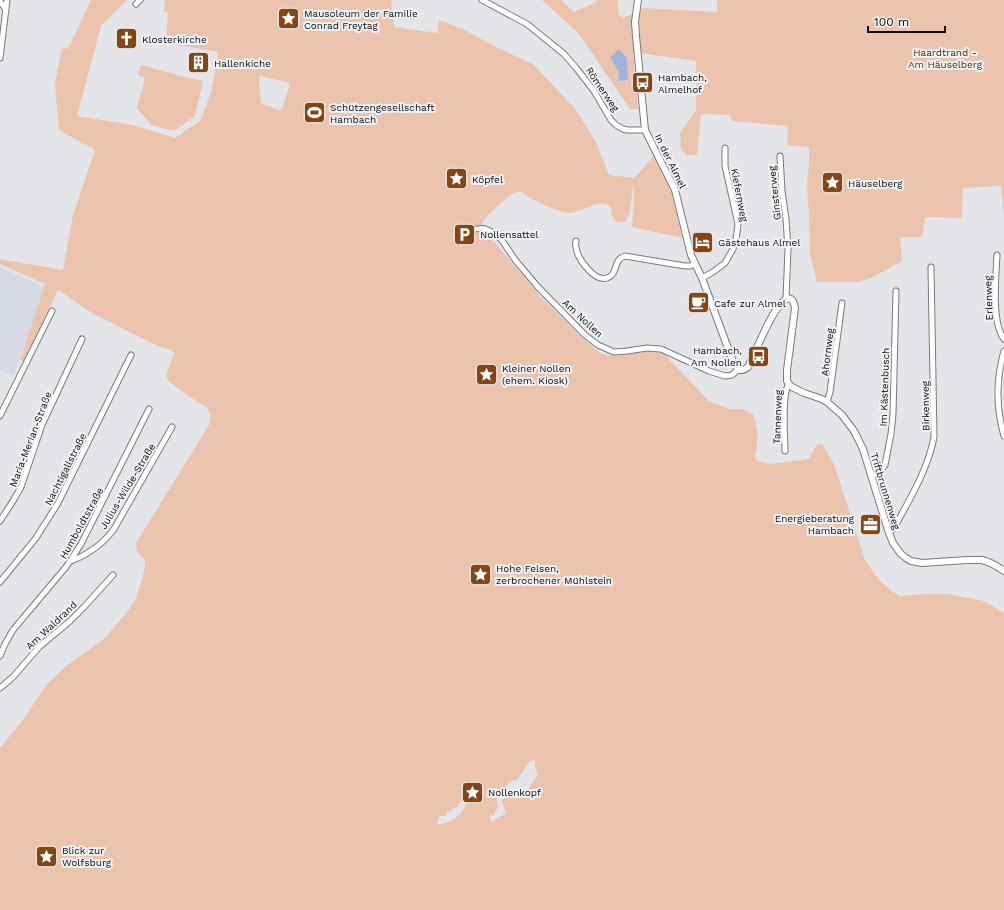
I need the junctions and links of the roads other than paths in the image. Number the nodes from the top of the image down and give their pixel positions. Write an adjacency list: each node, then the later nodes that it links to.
1 (7, 0): 5 (street)
2 (482, 0): 7 (street, Römerweg)
3 (638, 0): 7 (street)
4 (0, 1): 5 (street)
5 (6, 10): 6 (street)
6 (0, 58)
7 (645, 130): 13 (street, In der Almel)
8 (725, 148): 15 (street, Kiefernweg)
9 (780, 156): 17 (street, Ginsterweg)
10 (464, 232): 24 (street, Am Nollen)
11 (576, 241): 13 (street)
12 (997, 255): 21 (street, Erlenweg)
13 (695, 264): 15 (street, In der Almel)
14 (931, 267): 34 (street, Birkenweg)
15 (702, 278): 24 (street, In der Almel)
16 (896, 290): 32 (street, Im Kästenbusch)
17 (786, 299): 24 (street); 25 (street)
18 (842, 303): 26 (street, Ahornweg)
19 (52, 311): 28 (street)
20 (82, 339): 33 (street, Maria-Merian-Straße)
21 (1004, 339)
22 (1004, 351): 30 (street)
23 (131, 355): 38 (street, Nachtigallstraße)
24 (739, 369)
25 (789, 384): 26 (street, Triftbrunnenweg); 31 (street, Tannenweg)
26 (827, 402): 32 (street, Triftbrunnenweg)
27 (149, 409): 35 (street, Humboldtstraße)
28 (0, 416)
29 (172, 427): 35 (street, Julius-Wilde-Straße)
30 (1004, 436)
31 (785, 451)
32 (871, 476): 34 (street, Triftbrunnenweg)
33 (0, 521)
34 (888, 533): 36 (street, Triftbrunnenweg)
35 (71, 560): 39 (street, Humboldtstraße)
36 (1004, 571)
37 (113, 575): 40 (street, Am Waldrand)
38 (0, 582)
39 (0, 656)
40 (0, 688)

